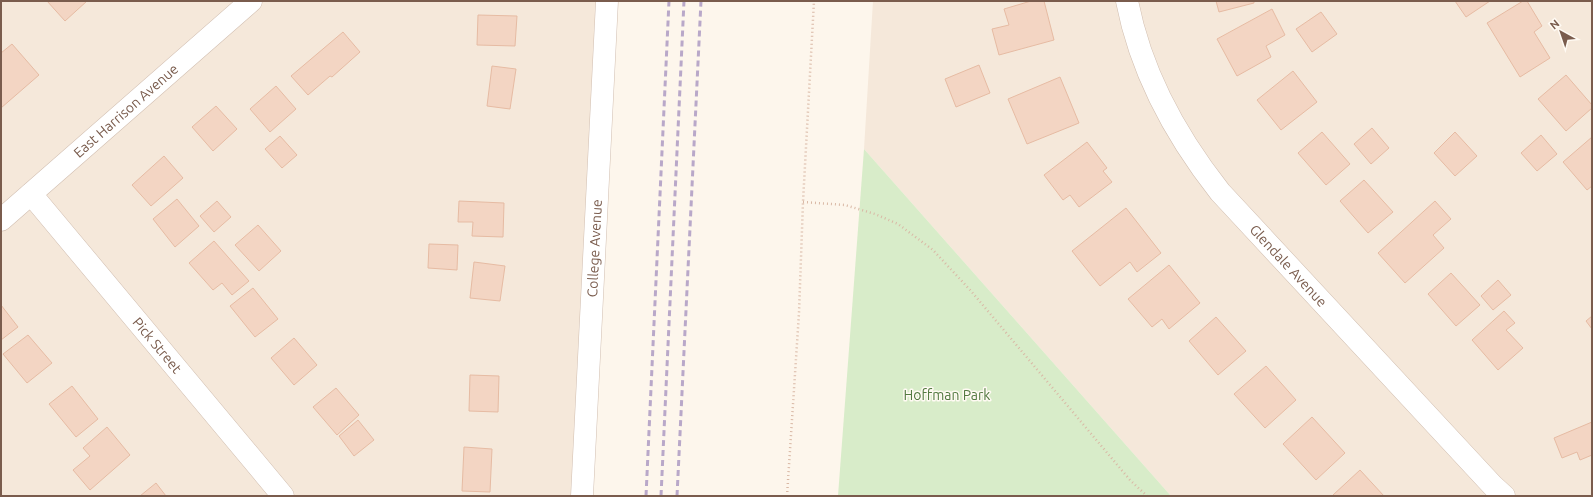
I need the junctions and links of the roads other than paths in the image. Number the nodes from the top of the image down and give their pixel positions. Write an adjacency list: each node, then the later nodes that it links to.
1 (251, 1): 4 (street, East Harrison Avenue)
2 (607, 1): 7 (street, College Avenue)
3 (1127, 1): 8 (street, Glendale Avenue)
4 (31, 194): 5 (street, East Harrison Avenue); 6 (street, Pick Street)
5 (1, 220)
6 (283, 496)
7 (582, 496)
8 (1504, 496)

